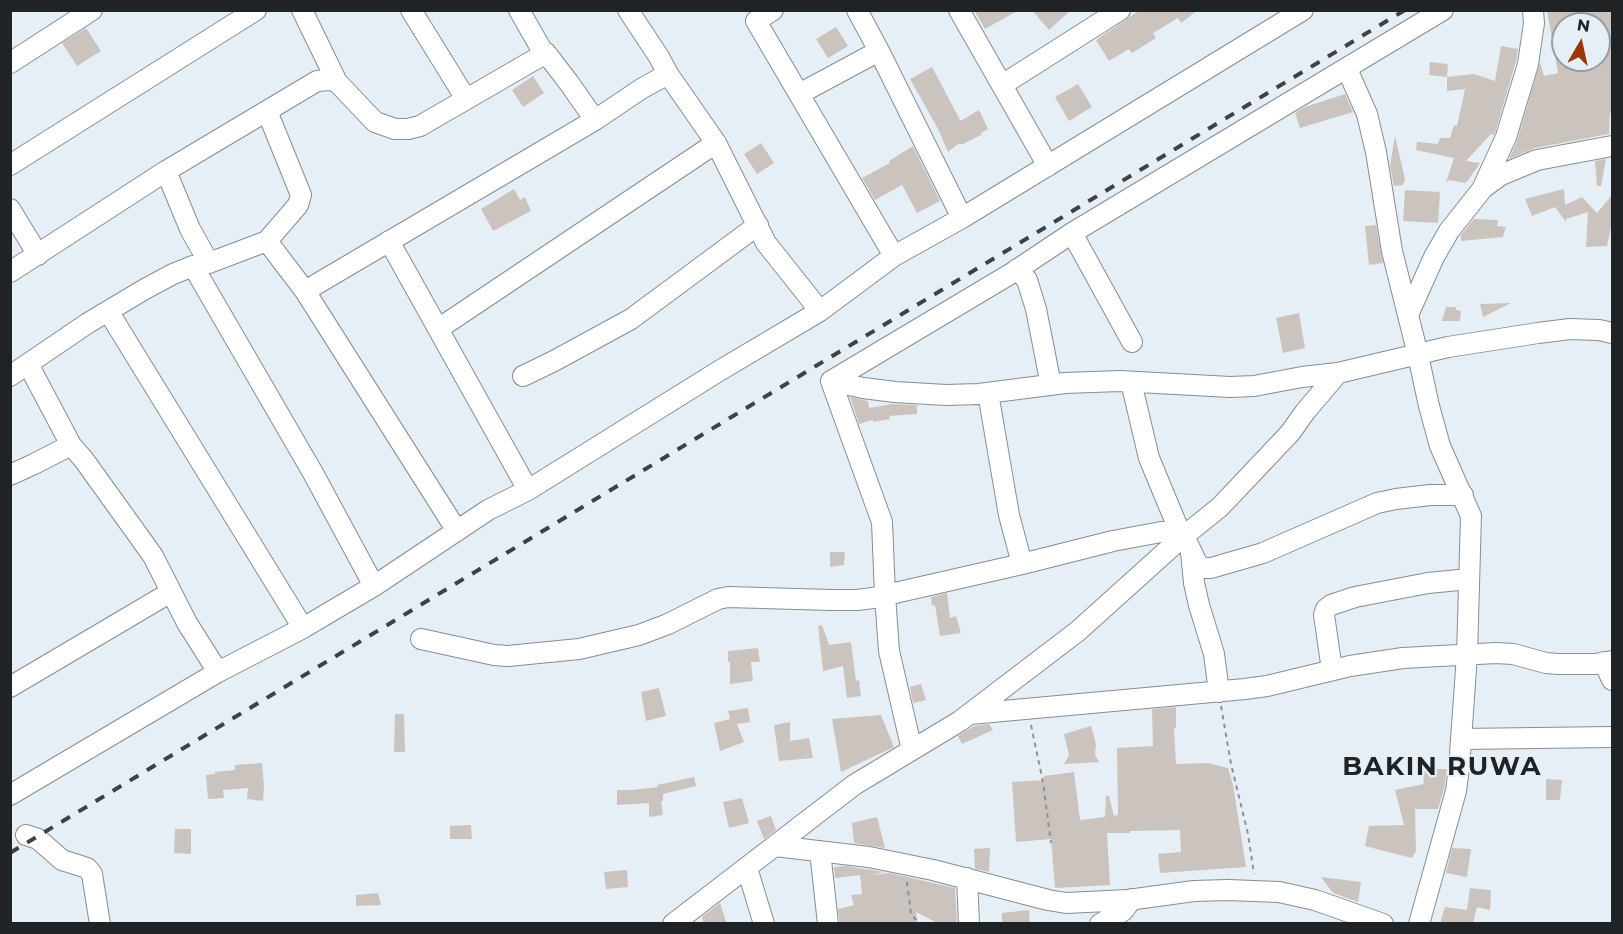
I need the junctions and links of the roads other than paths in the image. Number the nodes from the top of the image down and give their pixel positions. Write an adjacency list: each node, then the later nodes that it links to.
1 (92, 10): 17 (street)
2 (256, 10): 28 (street)
3 (302, 10): 20 (street)
4 (411, 10): 23 (street)
5 (519, 10): 16 (street)
6 (628, 10): 19 (street)
7 (773, 10): 14 (street)
8 (856, 10): 15 (street)
9 (960, 10): 21 (street)
10 (1120, 10): 21 (street)
11 (1443, 10): 18 (street)
12 (1533, 10): 31 (street)
13 (1299, 12): 29 (street)
14 (752, 16): 22 (street)
15 (879, 51): 22 (street); 33 (street)
16 (546, 53): 23 (street); 25 (street)
17 (10, 63)
18 (1347, 69): 35 (street); 46 (street)
19 (668, 74): 25 (street); 26 (street)
20 (337, 82): 23 (street); 24 (street)
21 (1002, 85): 29 (street)
22 (799, 94): 39 (street)
23 (466, 99)
24 (267, 111): 30 (street); 36 (street)
25 (595, 120): 37 (street)
26 (716, 143): 34 (street); 47 (street)
27 (1612, 146): 31 (street)
28 (10, 165)
29 (1048, 166): 33 (street)
30 (166, 171): 38 (street); 40 (street)
31 (1483, 188): 46 (street)
32 (10, 209): 38 (street)
33 (962, 218): 39 (street)
34 (758, 225): 45 (street); 53 (street)
35 (1072, 233): 41 (street); 49 (street)
36 (267, 241): 40 (street); 43 (street)
37 (389, 241): 43 (street); 47 (street)
38 (38, 255): 42 (street)
39 (894, 256): 45 (street)
40 (201, 265): 44 (street); 66 (street)
41 (1017, 269): 54 (street); 56 (street)
42 (10, 272)
43 (305, 291): 62 (street)
44 (108, 311): 51 (street); 69 (street)
45 (820, 311): 60 (street)
46 (1408, 315): 50 (street)
47 (438, 329): 60 (street)
48 (1612, 333): 50 (street)
49 (1132, 342)
50 (1418, 355): 52 (street); 61 (street)
51 (15, 372): 58 (street)
52 (1338, 373): 55 (street); 63 (street)
53 (523, 376)
54 (831, 381): 57 (street); 68 (street)
55 (1131, 382): 56 (street); 63 (street)
56 (1051, 385): 57 (street)
57 (988, 393): 64 (street)
58 (71, 444): 59 (street); 67 (street)
59 (10, 475)
60 (528, 490): 62 (street)
61 (1463, 495): 63 (street); 65 (street)
62 (457, 531): 66 (street)
63 (1185, 540): 64 (street); 76 (street); 77 (street)
64 (1022, 564): 68 (street)
65 (1469, 579): 71 (street); 73 (street)
66 (374, 586): 69 (street)
67 (171, 592): 74 (street); 75 (street)
68 (885, 596): 70 (street); 80 (street)
69 (303, 628): 74 (street)
70 (422, 639)
71 (1467, 655): 72 (street); 73 (street); 79 (street)
72 (1610, 668)
73 (1332, 670): 76 (street)
74 (218, 672): 81 (street)
75 (10, 687)
76 (1219, 692): 77 (street)
77 (970, 714): 80 (street)
78 (1612, 737): 79 (street)
79 (1461, 739): 95 (street)
80 (912, 750): 83 (street)
81 (10, 795)
82 (26, 835): 89 (street)
83 (775, 846): 84 (street); 85 (street)
84 (820, 851): 86 (street); 92 (street)
85 (747, 868): 90 (street); 91 (street)
86 (967, 878): 87 (street); 93 (street)
87 (1132, 899): 88 (street); 94 (street)
88 (1103, 923)
89 (100, 924)
90 (673, 924)
91 (764, 924)
92 (828, 924)
93 (969, 924)
94 (1383, 924)
95 (1419, 924)

